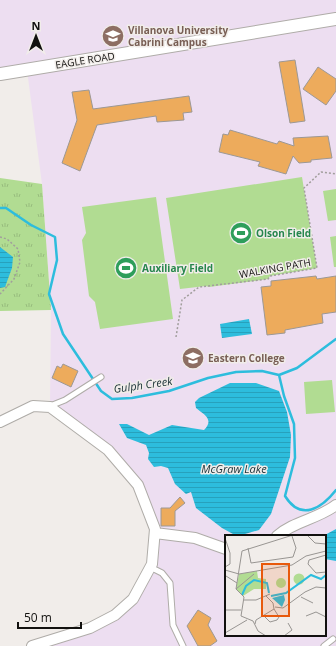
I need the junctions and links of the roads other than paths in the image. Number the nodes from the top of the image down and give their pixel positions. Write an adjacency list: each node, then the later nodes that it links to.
1 (336, 19): 2 (street, EAGLE ROAD)
2 (0, 74)
3 (101, 377): 4 (lane)
4 (50, 407): 5 (street); 7 (street)
5 (0, 422)
6 (336, 505): 8 (street)
7 (155, 533): 9 (street); 10 (street)
8 (278, 535)
9 (225, 550)
10 (150, 567): 12 (street); 13 (lane)
11 (333, 639): 14 (lane)
12 (32, 646)
13 (183, 646)
14 (324, 646)

